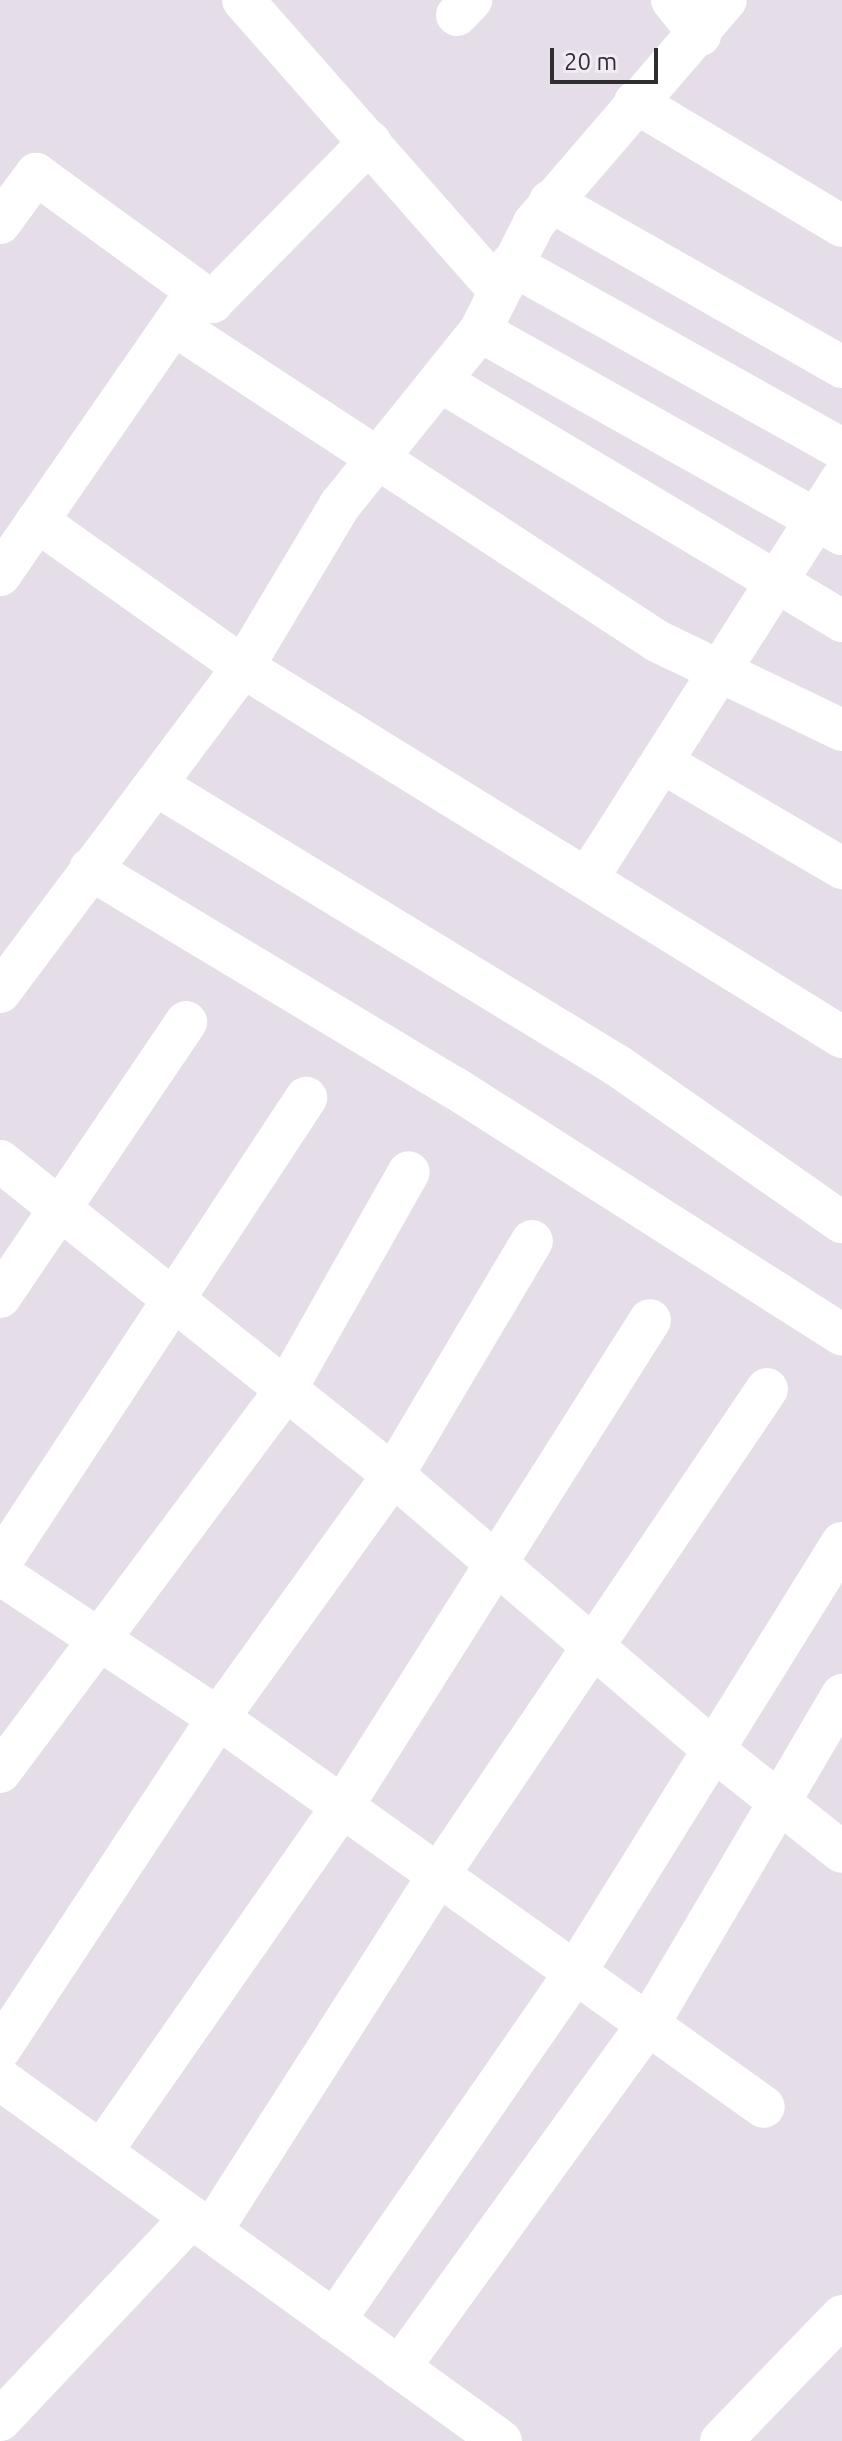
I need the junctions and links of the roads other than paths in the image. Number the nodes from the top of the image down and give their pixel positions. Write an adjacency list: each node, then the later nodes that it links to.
1 (243, 0): 6 (street)
2 (672, 0): 4 (street)
3 (726, 0): 4 (street)
4 (700, 35): 5 (street)
5 (635, 102): 7 (street); 9 (street)
6 (370, 142): 10 (street); 11 (street)
7 (550, 201): 10 (street); 14 (street)
8 (0, 223): 11 (street)
9 (842, 226)
10 (505, 277): 13 (street); 16 (street)
11 (197, 291): 12 (street)
12 (174, 325): 17 (street); 19 (street)
13 (480, 331): 15 (street); 20 (street)
14 (842, 367)
15 (443, 383): 17 (street); 22 (street)
16 (842, 449)
17 (375, 460): 24 (street); 25 (street)
18 (842, 479): 20 (street)
19 (37, 521): 21 (street); 24 (street)
20 (829, 527): 22 (street)
21 (0, 575)
22 (777, 583): 23 (street); 25 (street)
23 (842, 621)
24 (243, 667): 28 (street); 31 (street)
25 (722, 672): 26 (street); 27 (street)
26 (842, 730)
27 (663, 763): 29 (street); 31 (street)
28 (156, 785): 30 (street); 39 (street)
29 (842, 868)
30 (90, 869): 32 (street); 44 (street)
31 (587, 879): 34 (street)
32 (4, 975)
33 (186, 1022): 38 (street)
34 (842, 1037)
35 (306, 1098): 42 (street)
36 (0, 1161): 38 (street)
37 (409, 1172): 45 (street)
38 (59, 1209): 41 (street); 42 (street)
39 (842, 1222)
40 (532, 1241): 47 (street)
41 (0, 1297)
42 (174, 1302): 45 (street); 49 (street)
43 (650, 1320): 50 (street)
44 (842, 1335)
45 (286, 1389): 47 (street); 52 (street)
46 (767, 1389): 53 (street)
47 (393, 1475): 50 (street); 55 (street)
48 (842, 1543): 56 (street)
49 (0, 1563)
50 (498, 1565): 53 (street); 59 (street)
51 (0, 1574): 52 (street)
52 (98, 1639): 55 (street); 57 (street)
53 (595, 1648): 56 (street); 61 (street)
54 (842, 1695): 58 (street)
55 (218, 1718): 59 (street); 64 (street)
56 (715, 1751): 58 (street); 62 (street)
57 (0, 1772)
58 (777, 1801): 60 (street); 63 (street)
59 (342, 1807): 61 (street); 67 (street)
60 (842, 1852)
61 (437, 1877): 62 (street); 68 (street)
62 (576, 1971): 63 (street); 70 (street)
63 (649, 2023): 66 (street); 71 (street)
64 (0, 2049)
65 (0, 2079): 67 (street)
66 (764, 2107)
67 (101, 2152): 68 (street)
68 (201, 2224): 70 (street); 72 (street)
69 (842, 2316): 74 (street)
70 (334, 2321): 71 (street)
71 (399, 2368): 73 (street)
72 (0, 2420)
73 (501, 2441)
74 (721, 2441)

